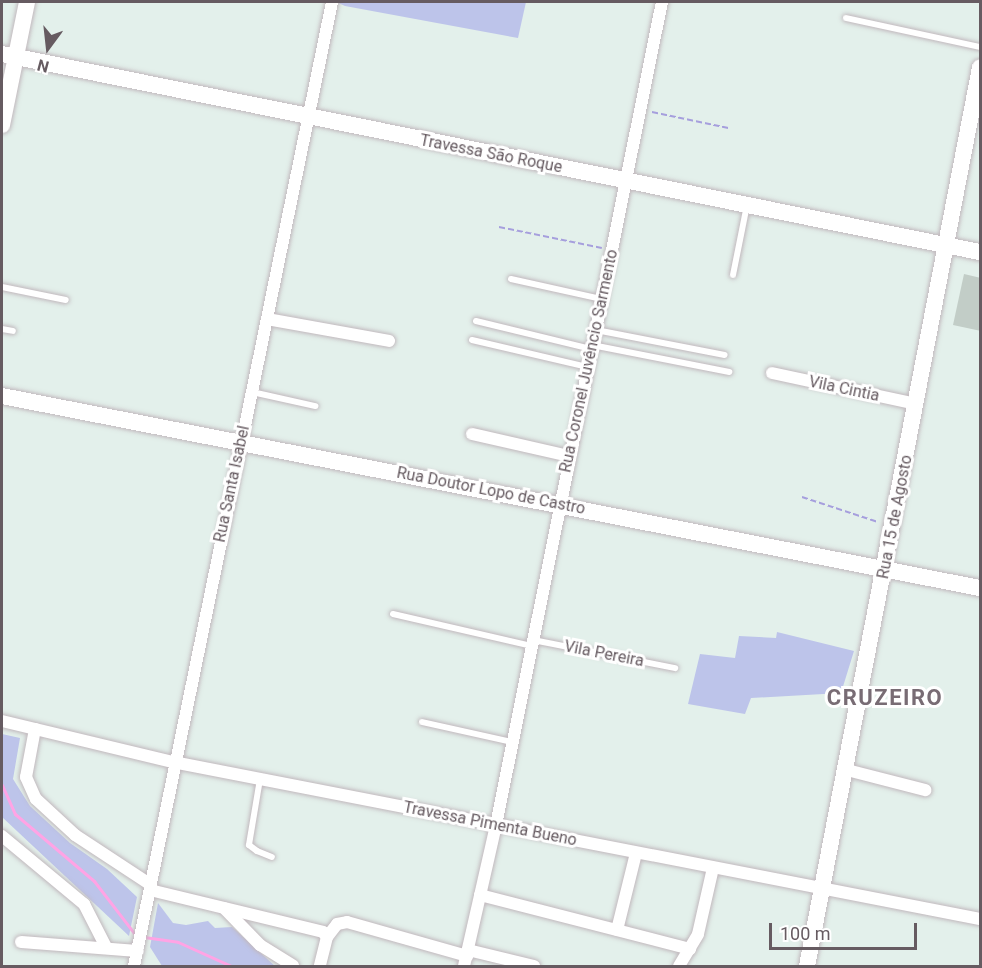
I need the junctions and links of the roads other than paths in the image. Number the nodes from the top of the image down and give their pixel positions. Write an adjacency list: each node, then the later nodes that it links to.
1 (27, 2): 6 (main road)
2 (332, 2): 8 (street, Rua Santa Isabel)
3 (662, 2): 10 (street, Rua Coronel Juvêncio Sarmento)
4 (846, 18): 5 (lane)
5 (981, 47)
6 (9, 56): 8 (main road, Travessa São Roque); 9 (main road)
7 (980, 69): 12 (main road, Rua 15 de Agosto)
8 (309, 117): 10 (main road, Travessa São Roque); 19 (street, Rua Santa Isabel)
9 (2, 125)
10 (626, 181): 11 (main road, Travessa São Roque); 17 (street, Rua Coronel Juvêncio Sarmento)
11 (747, 205): 12 (main road, Travessa São Roque); 14 (lane)
12 (945, 246): 13 (main road, Travessa São Roque); 33 (main road, Rua 15 de Agosto)
13 (981, 252)
14 (733, 275)
15 (511, 279): 17 (lane)
16 (2, 287): 18 (lane)
17 (601, 299): 22 (street, Rua Coronel Juvêncio Sarmento)
18 (66, 300)
19 (267, 319): 25 (street); 31 (street, Rua Santa Isabel)
20 (476, 321): 26 (lane)
21 (2, 329): 23 (lane)
22 (595, 330): 26 (street, Rua Coronel Juvêncio Sarmento); 27 (lane)
23 (13, 331)
24 (472, 340): 28 (lane)
25 (389, 341)
26 (592, 347): 28 (street, Rua Coronel Juvêncio Sarmento); 29 (lane)
27 (725, 355)
28 (587, 367): 37 (street, Rua Coronel Juvêncio Sarmento)
29 (729, 372)
30 (772, 374): 33 (street, Vila Cintia)
31 (251, 392): 34 (lane); 36 (street, Rua Santa Isabel)
32 (2, 396): 36 (main road, Rua Doutor Lopo de Castro)
33 (916, 404): 39 (main road, Rua 15 de Agosto)
34 (315, 406)
35 (472, 434): 37 (street)
36 (241, 443): 38 (main road, Rua Doutor Lopo de Castro); 48 (street, Rua Santa Isabel)
37 (569, 456): 38 (street, Rua Coronel Juvêncio Sarmento)
38 (560, 504): 39 (main road, Rua Doutor Lopo de Castro); 42 (street, Rua Coronel Juvêncio Sarmento)
39 (885, 568): 40 (main road, Rua Doutor Lopo de Castro); 49 (main road, Rua 15 de Agosto)
40 (981, 588)
41 (393, 614): 42 (lane, Vila Pereira)
42 (532, 643): 43 (lane, Vila Pereira); 47 (street, Rua Coronel Juvêncio Sarmento)
43 (675, 668)
44 (2, 721): 46 (street, Travessa Pimenta Bueno)
45 (422, 722): 47 (lane)
46 (35, 729): 48 (street, Travessa Pimenta Bueno); 57 (street)
47 (512, 742): 52 (street, Rua Coronel Juvêncio Sarmento)
48 (173, 762): 50 (street, Travessa Pimenta Bueno); 57 (street, Rua Santa Isabel)
49 (847, 770): 51 (street); 58 (main road, Rua 15 de Agosto)
50 (260, 779): 52 (street, Travessa Pimenta Bueno); 55 (lane)
51 (925, 790)
52 (496, 825): 54 (street, Travessa Pimenta Bueno); 59 (street, Rua Coronel Juvêncio Sarmento)
53 (2, 836): 65 (street)
54 (636, 853): 56 (street, Travessa Pimenta Bueno); 62 (street)
55 (272, 856)
56 (713, 868): 58 (street, Travessa Pimenta Bueno); 67 (street)
57 (150, 887): 60 (street); 66 (street, Rua Santa Isabel)
58 (822, 888): 61 (street, Travessa Pimenta Bueno); 74 (main road, Rua 15 de Agosto)
59 (480, 895): 62 (street); 68 (street, Rua Coronel Juvêncio Sarmento)
60 (224, 907): 63 (street); 70 (street)
61 (981, 919)
62 (617, 930): 67 (street)
63 (327, 937): 68 (street); 71 (street)
64 (21, 942): 65 (street)
65 (106, 947): 66 (street)
66 (138, 947): 69 (street, Rua Santa Isabel)
67 (690, 949): 73 (street)
68 (466, 957): 72 (street)
69 (134, 966)
70 (293, 966)
71 (320, 966)
72 (534, 966)
73 (679, 966)
74 (807, 966)

